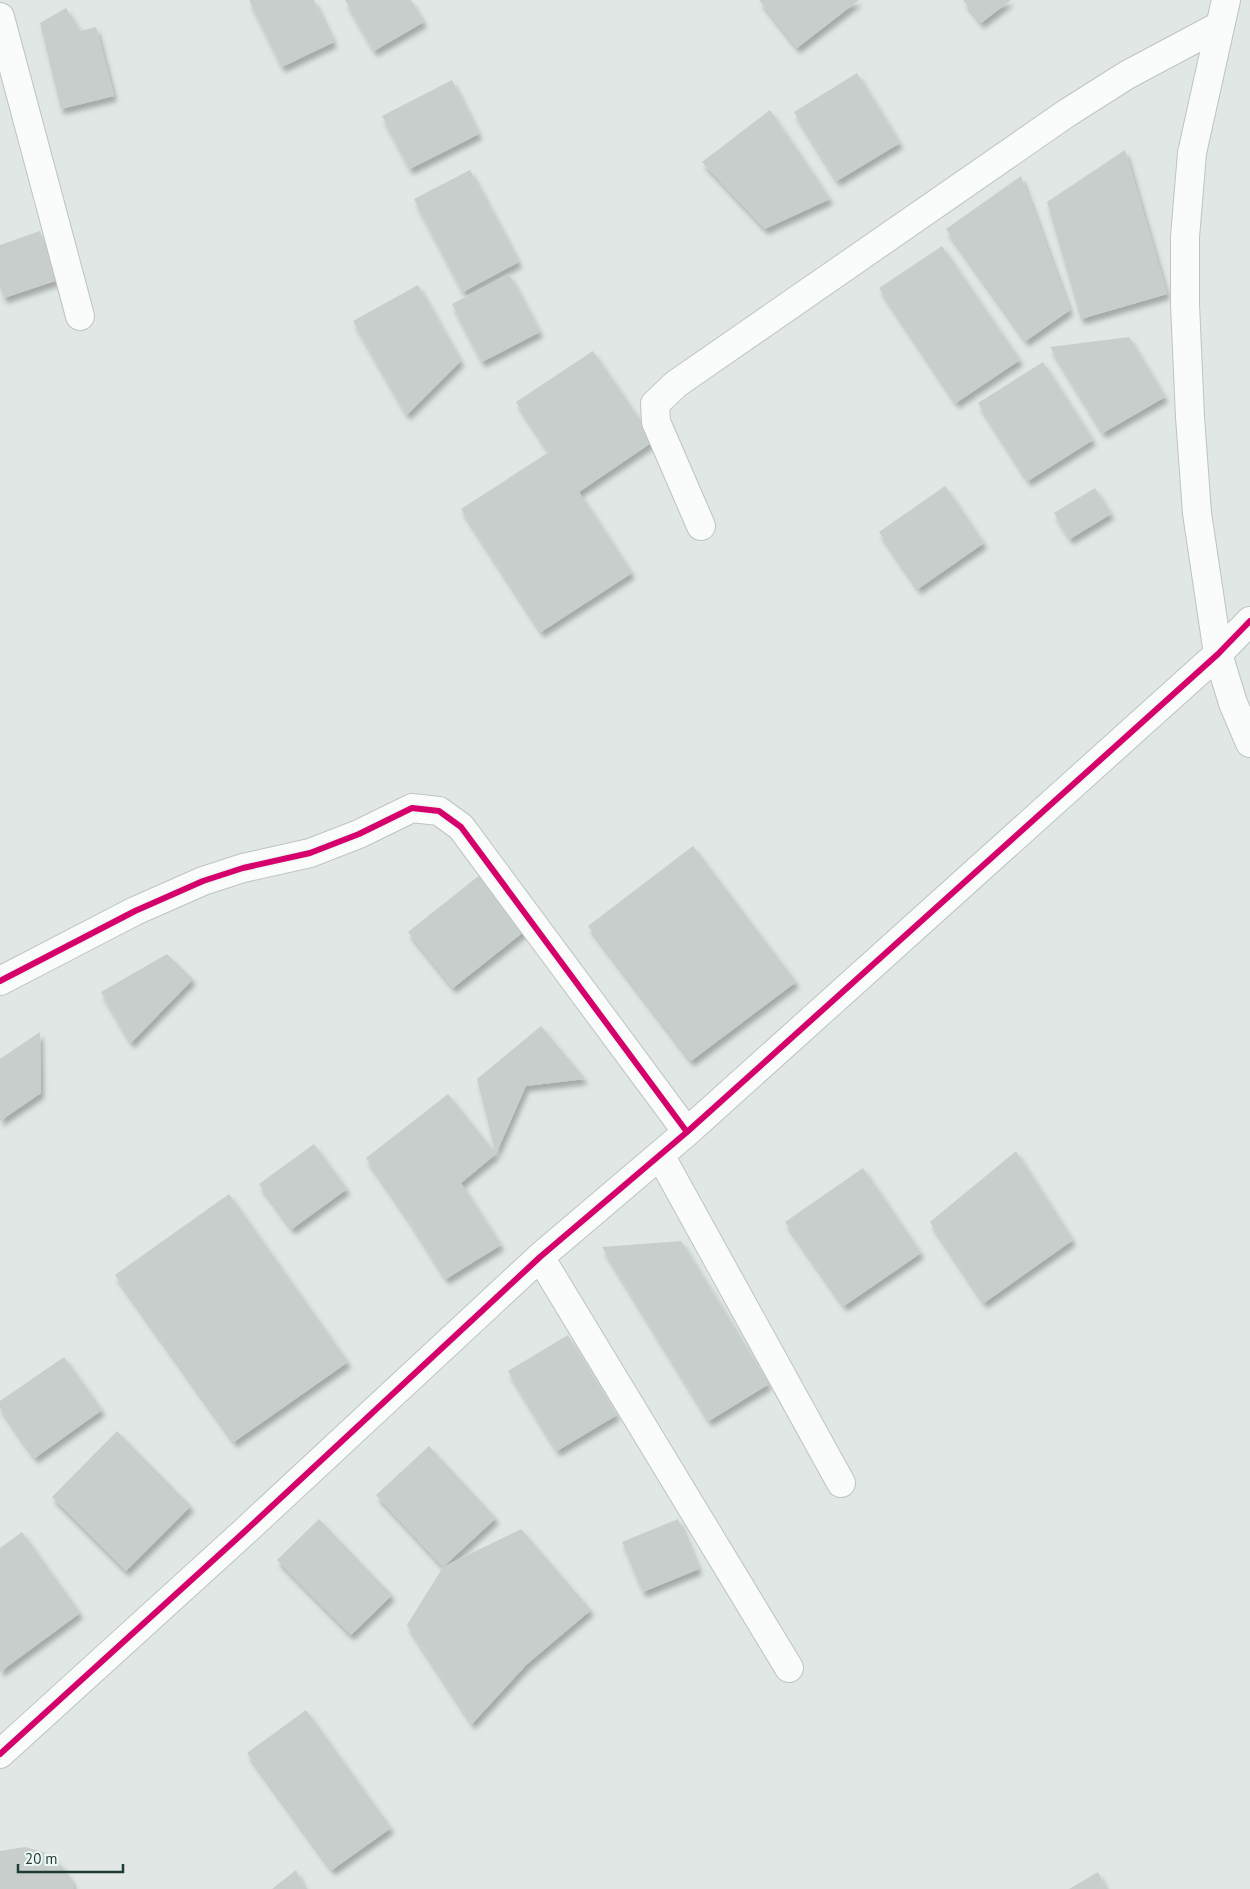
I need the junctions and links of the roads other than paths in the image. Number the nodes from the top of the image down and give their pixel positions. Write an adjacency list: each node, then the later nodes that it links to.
1 (1222, 13): 4 (street); 6 (street)
2 (0, 16): 3 (street)
3 (80, 316)
4 (702, 526)
5 (1250, 621): 6 (street)
6 (1218, 654): 7 (street); 9 (street)
7 (1250, 743)
8 (0, 981): 9 (street)
9 (687, 1132): 10 (street)
10 (660, 1155): 11 (street); 12 (street)
11 (540, 1257): 13 (street); 14 (street)
12 (841, 1483)
13 (789, 1668)
14 (0, 1754)

